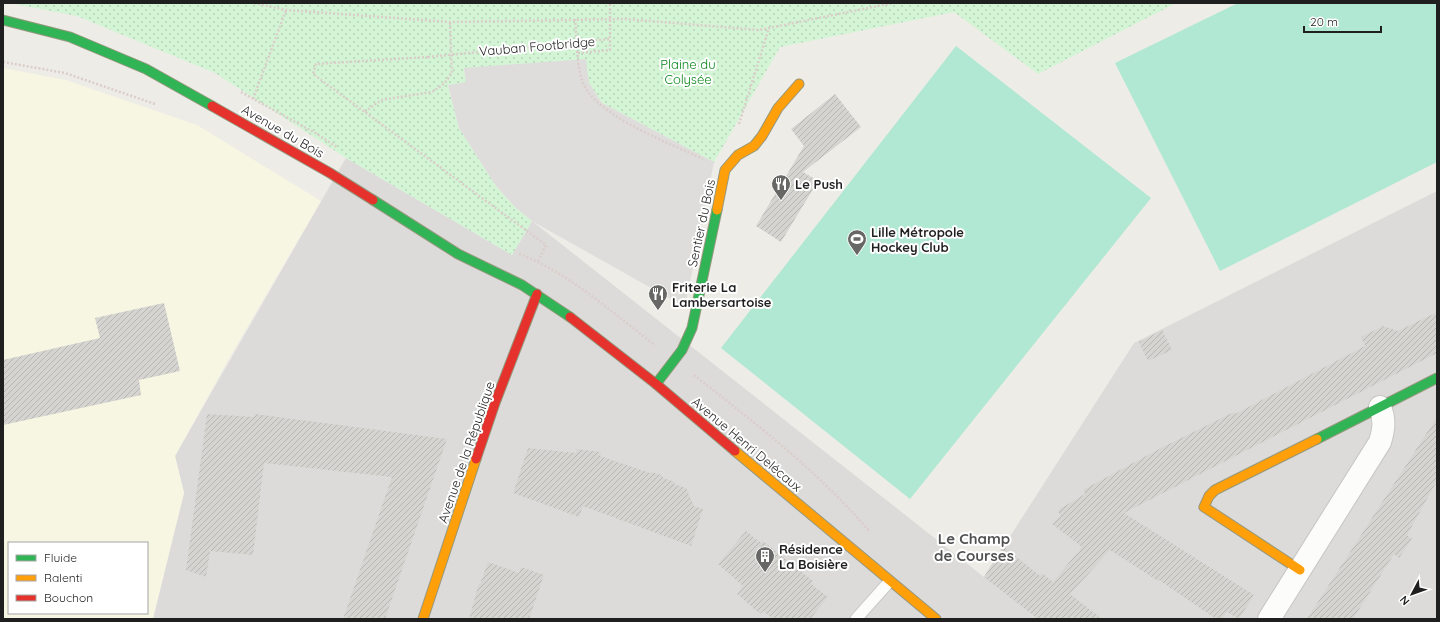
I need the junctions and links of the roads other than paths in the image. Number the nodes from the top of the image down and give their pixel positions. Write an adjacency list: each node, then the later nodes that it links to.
1 (3, 20): 3 (street, Avenue du Bois)
2 (799, 84): 5 (street, Sentier du Bois)
3 (537, 294): 5 (street, Avenue Henri Delécaux); 9 (street, Avenue de la République)
4 (1437, 378): 6 (street)
5 (656, 384): 8 (street, Avenue Henri Delécaux)
6 (1380, 407): 7 (street); 7 (street)
7 (1300, 570): 12 (street)
8 (889, 582): 10 (lane); 11 (street, Avenue Henri Delécaux)
9 (423, 619)
10 (856, 619)
11 (936, 619)
12 (1268, 619)

